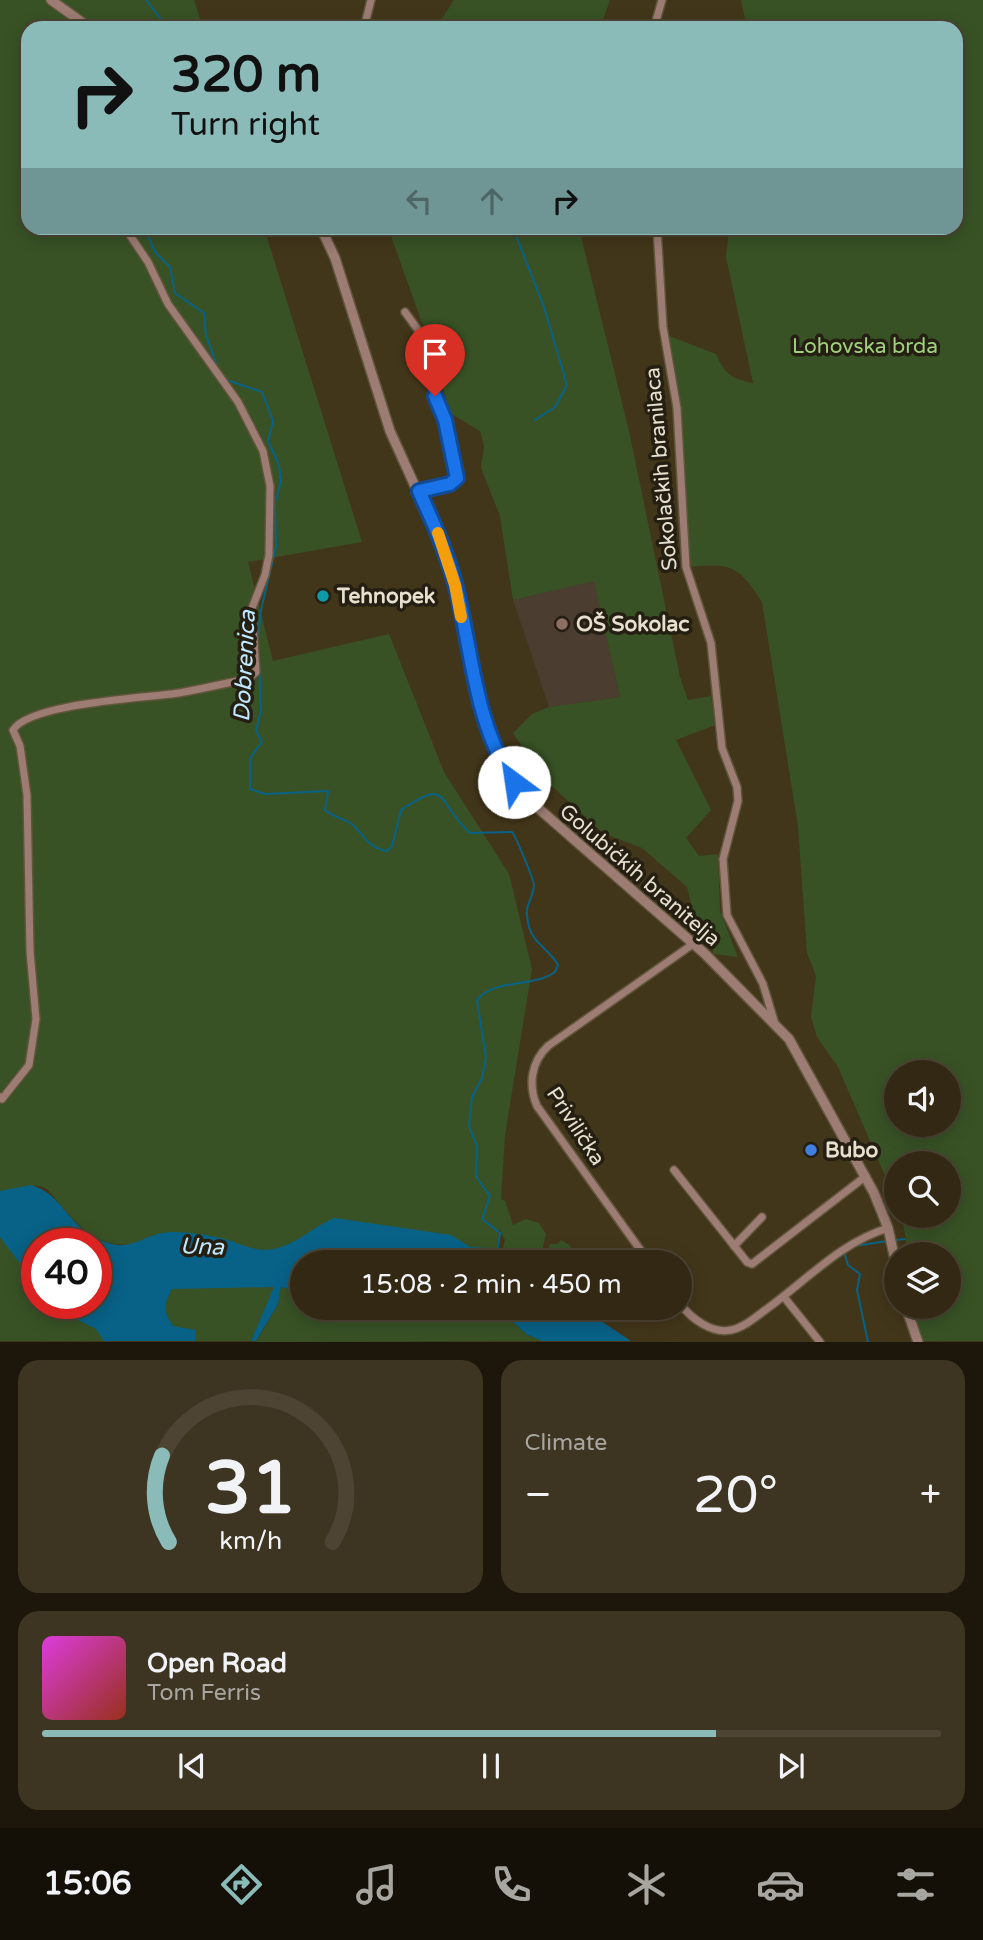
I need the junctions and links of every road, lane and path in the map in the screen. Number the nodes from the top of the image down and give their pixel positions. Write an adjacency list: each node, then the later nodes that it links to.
1 (51, 0): 4 (street)
2 (372, 0): 5 (street)
3 (662, 0): 6 (street)
4 (80, 21)
5 (366, 21)
6 (656, 21)
7 (130, 235): 14 (street)
8 (324, 235): 11 (street, Golubićkih branitelja)
9 (657, 235): 13 (street, Sokolačkih branilaca)
10 (405, 312): 11 (street)
11 (419, 491): 12 (street, Golubićkih branitelja)
12 (693, 944): 13 (street, Golubićkih branitelja); 22 (street, Privilička)
13 (775, 1024): 16 (street, Golubićkih branitelja)
14 (0, 1097)
15 (674, 1170): 21 (street)
16 (866, 1176): 18 (street, Golubićkih branitelja); 21 (street)
17 (762, 1217): 21 (street)
18 (884, 1219)
19 (888, 1228): 20 (street, Golubićkih branitelja); 23 (street)
20 (892, 1242)
21 (734, 1246)
22 (640, 1250)
23 (785, 1297): 24 (street); 26 (street)
24 (692, 1315)
25 (910, 1319): 27 (street)
26 (820, 1342)
27 (918, 1342)

